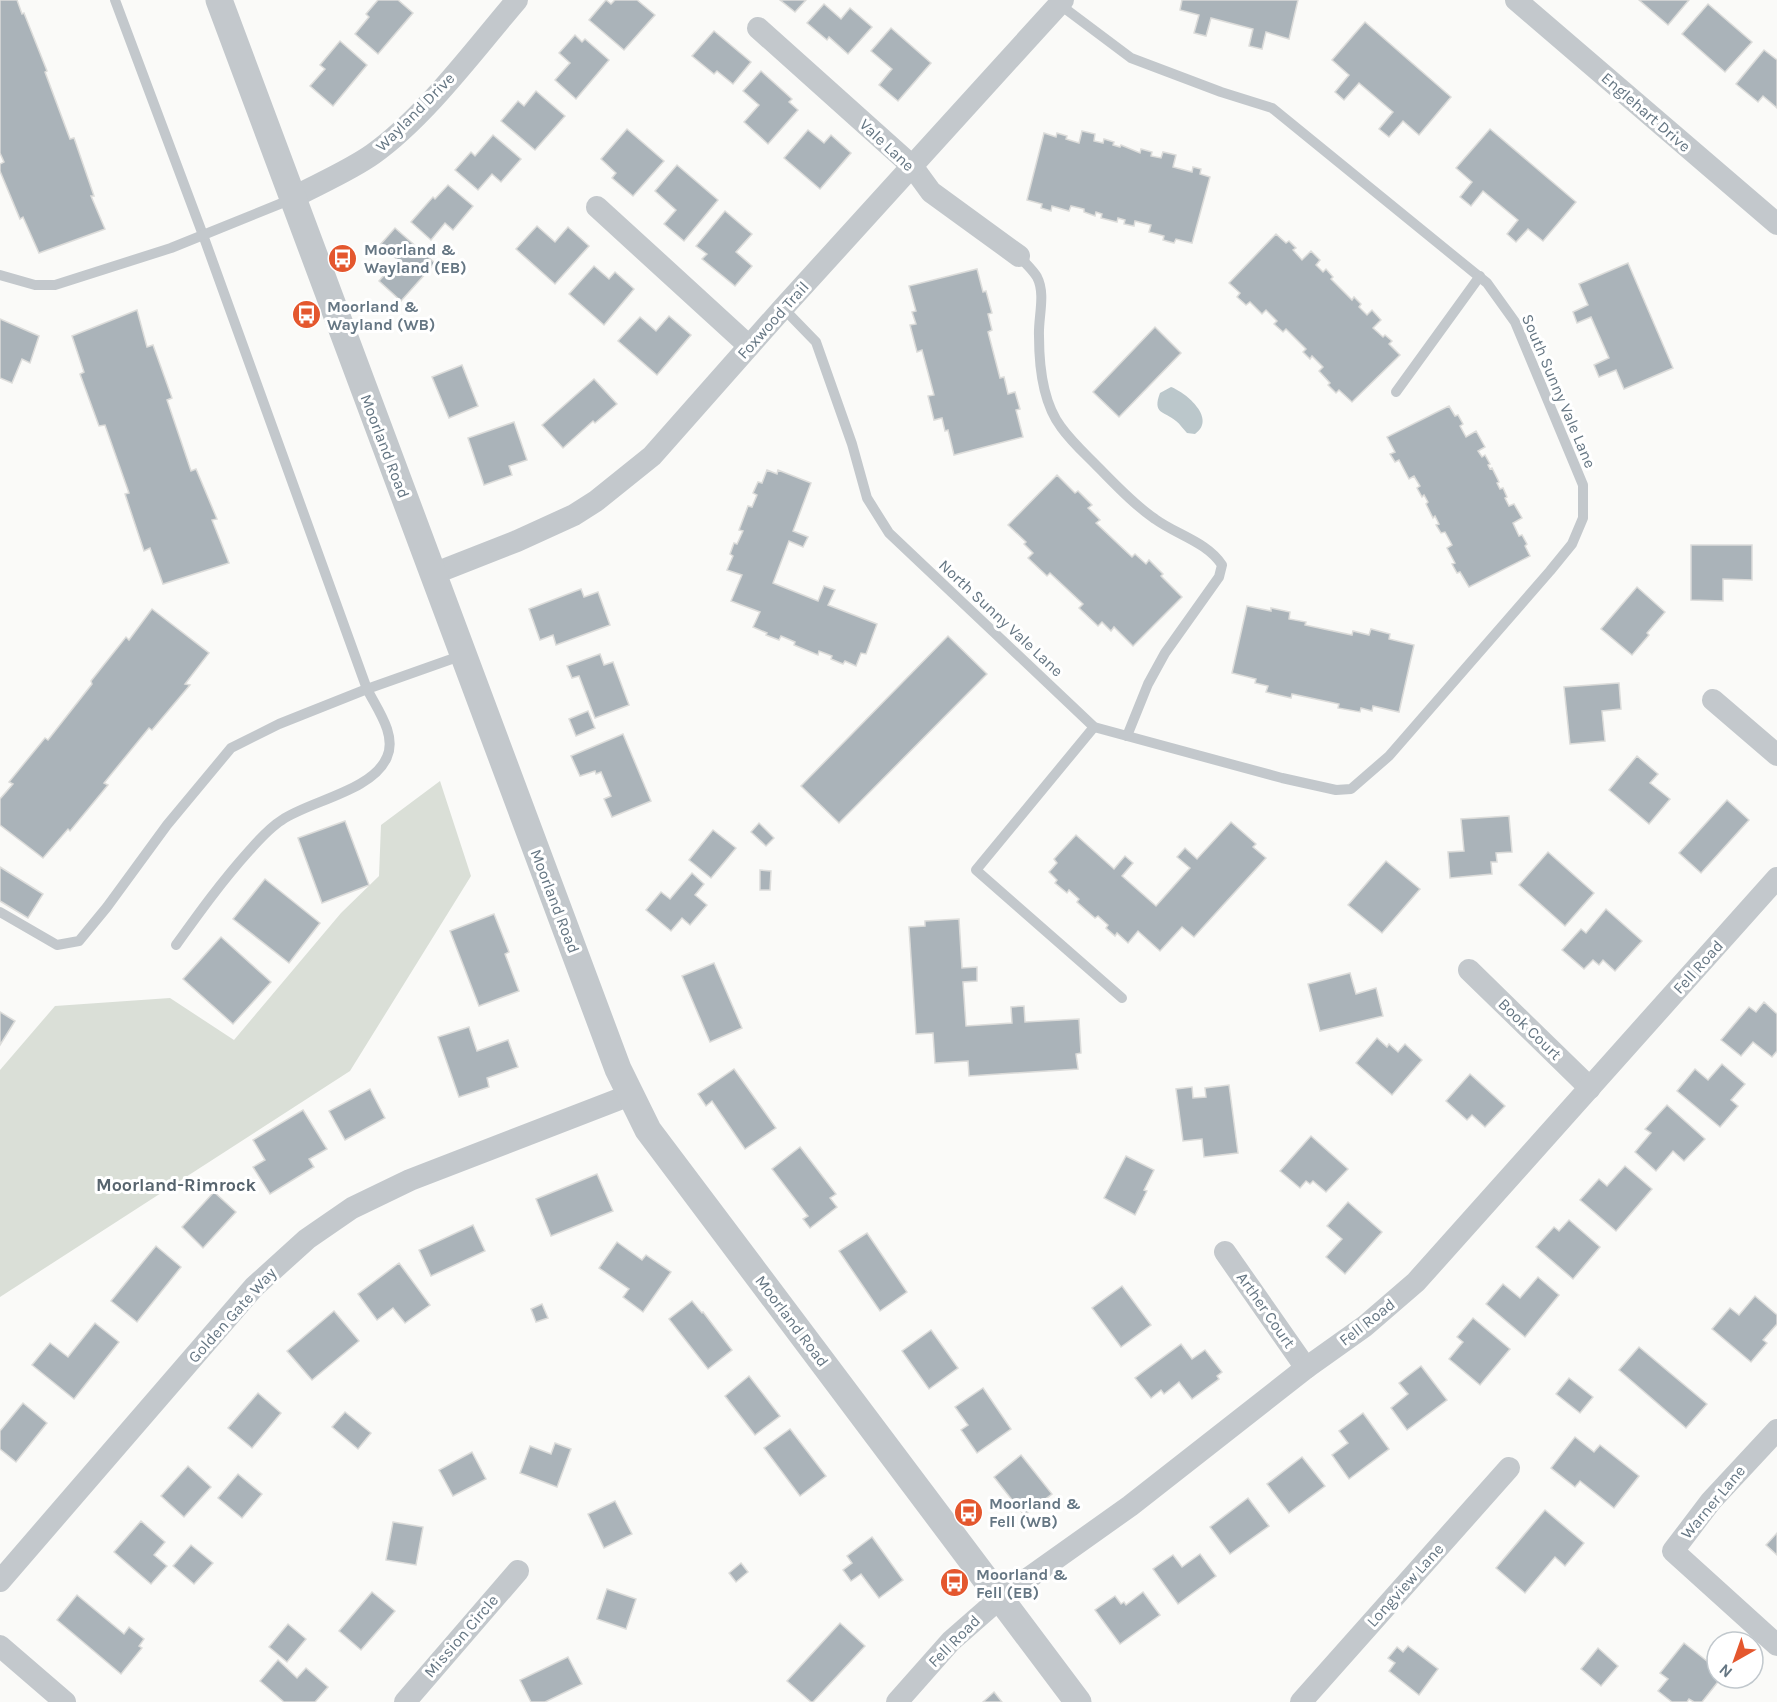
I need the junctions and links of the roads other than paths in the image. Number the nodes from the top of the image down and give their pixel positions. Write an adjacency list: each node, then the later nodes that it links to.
1 (115, 0): 11 (lane)
2 (219, 0): 8 (street, Moorland Road)
3 (518, 0): 8 (street, Wayland Drive)
4 (1516, 0): 10 (street, Englehart Drive)
5 (1061, 2): 7 (street, Foxwood Trail); 14 (lane, South Sunny Vale Lane)
6 (758, 28): 7 (street, Vale Lane)
7 (912, 166): 12 (street, Vale Lane); 15 (street, Foxwood Trail)
8 (292, 198): 11 (lane); 18 (street, Moorland Road)
9 (597, 207): 16 (street)
10 (1777, 224)
11 (203, 235): 13 (lane); 20 (lane)
12 (1020, 256): 23 (lane)
13 (0, 275)
14 (1480, 276): 17 (lane); 25 (lane, South Sunny Vale Lane)
15 (783, 308): 16 (street, Foxwood Trail); 22 (lane, North Sunny Vale Lane)
16 (749, 346): 18 (street, Foxwood Trail)
17 (1396, 392)
18 (433, 574): 19 (street, Moorland Road)
19 (464, 655): 20 (lane); 32 (street, Moorland Road)
20 (367, 689): 27 (lane); 28 (lane)
21 (1713, 700): 24 (street)
22 (1094, 727): 23 (lane, North Sunny Vale Lane); 30 (lane)
23 (1127, 736): 25 (lane, North Sunny Vale Lane)
24 (1777, 755)
25 (1336, 790)
26 (1777, 878): 31 (street, Fell Road)
27 (0, 912)
28 (176, 945)
29 (1470, 970): 31 (street, Book Court)
30 (1122, 998)
31 (1590, 1088): 34 (street, Fell Road)
32 (630, 1095): 38 (street, Golden Gate Way); 39 (street, Moorland Road)
33 (1225, 1252): 34 (street, Arther Court)
34 (1306, 1368): 39 (street, Fell Road)
35 (1777, 1430): 40 (street, Warner Lane)
36 (1509, 1468): 46 (street, Longview Lane)
37 (518, 1571): 43 (street, Mission Circle)
38 (0, 1581)
39 (999, 1599): 44 (street, Fell Road); 45 (street, Moorland Road)
40 (1777, 1645)
41 (0, 1646): 42 (street)
42 (65, 1702)
43 (405, 1702)
44 (897, 1702)
45 (1078, 1702)
46 (1301, 1702)

